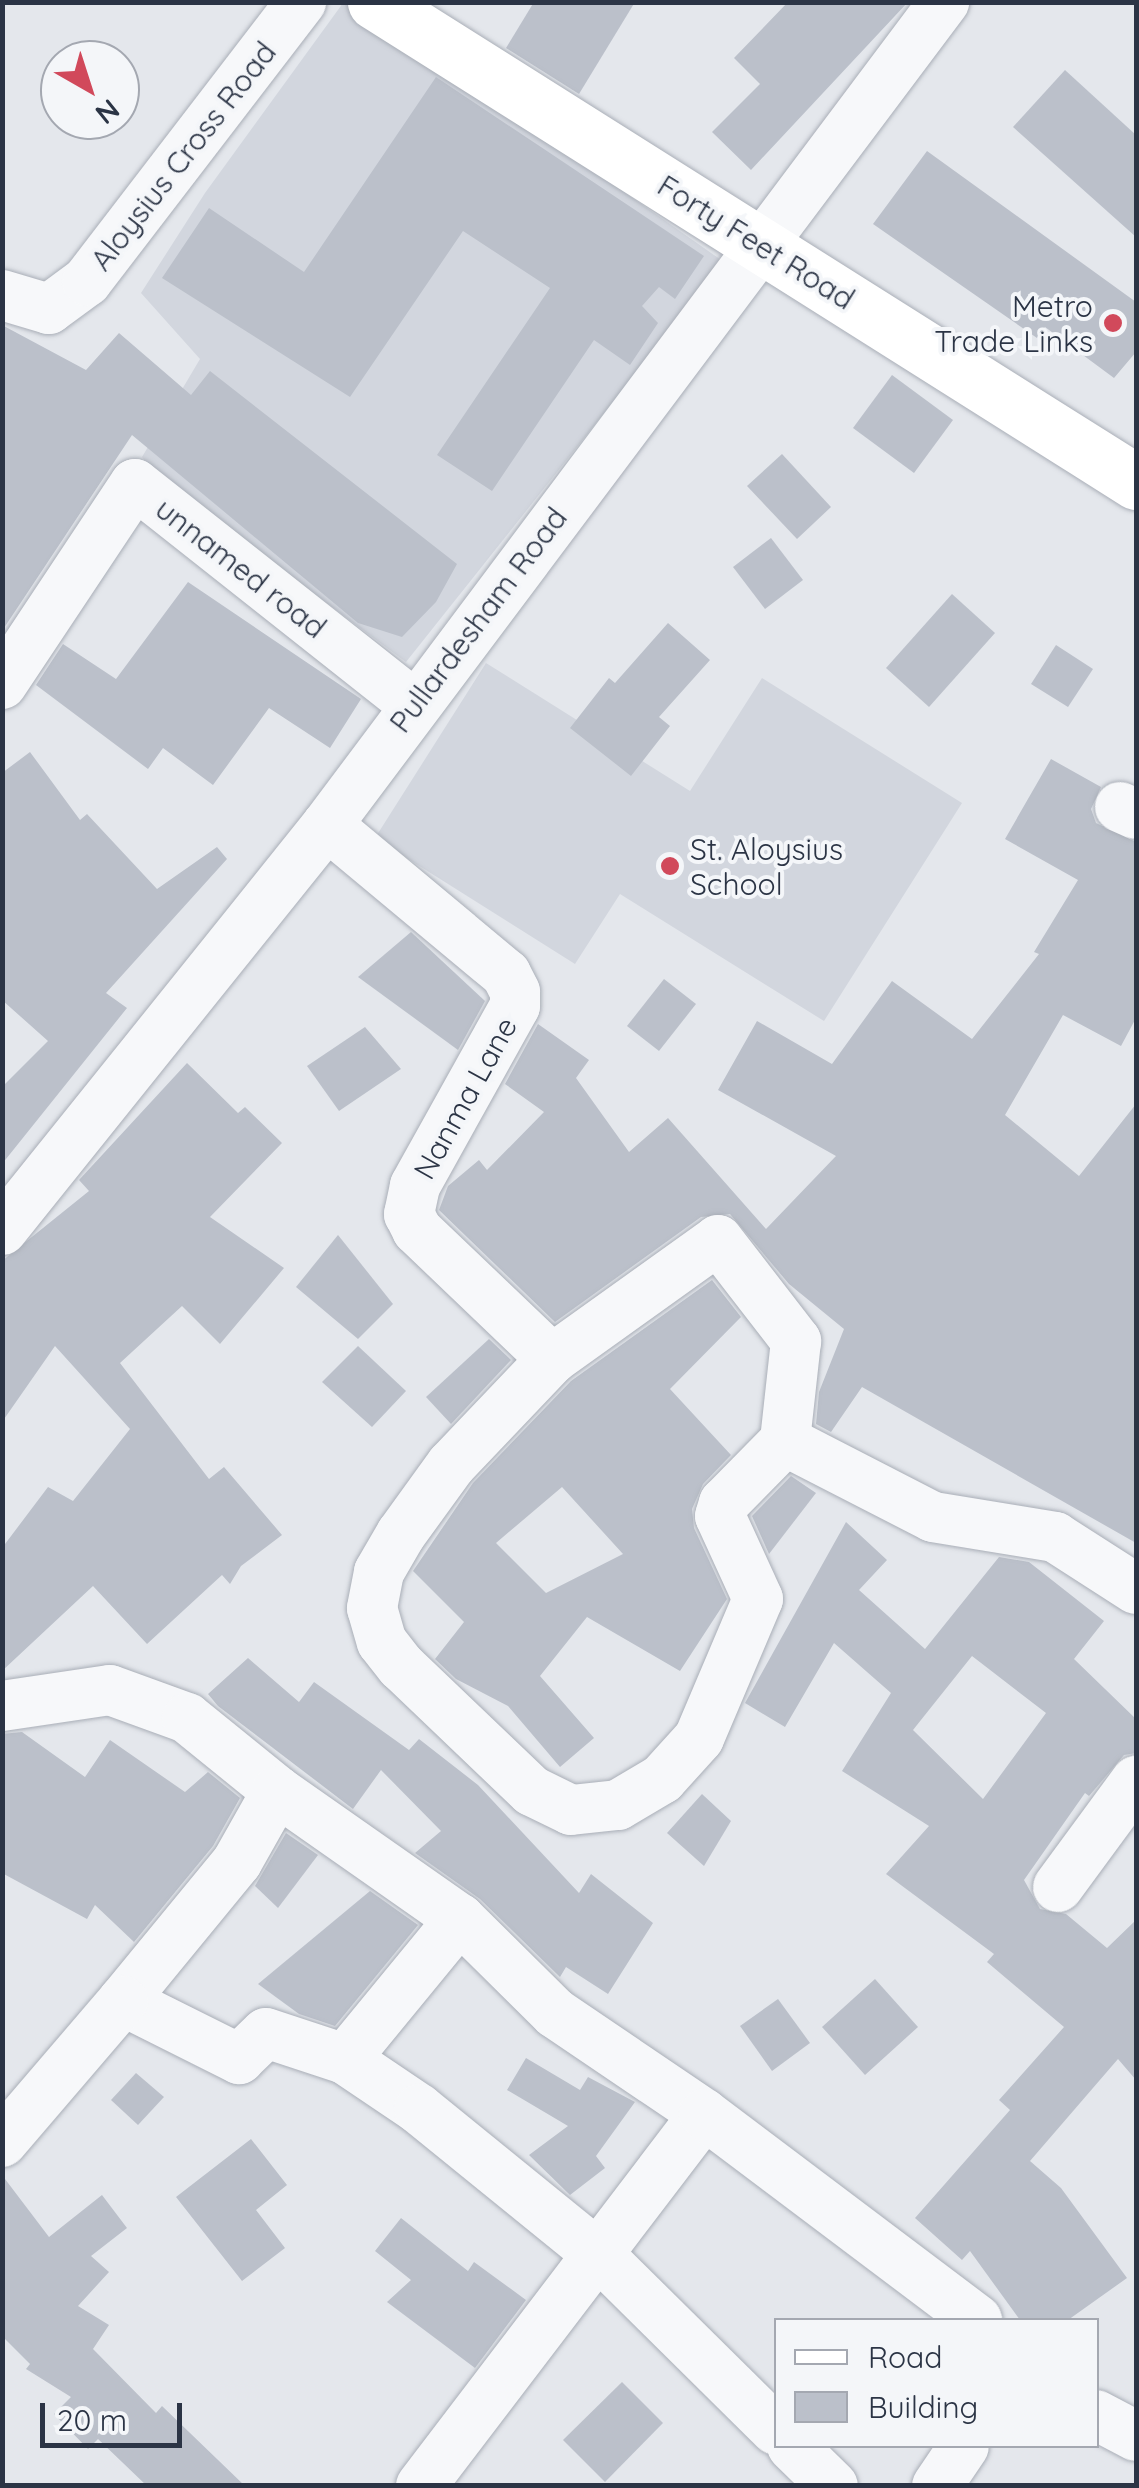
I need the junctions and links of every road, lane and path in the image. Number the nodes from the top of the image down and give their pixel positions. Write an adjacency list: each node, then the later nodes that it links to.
1 (302, 2): 5 (street, Aloysius Cross Road)
2 (375, 2): 4 (main road, Forty Feet Road)
3 (944, 2): 4 (street, Pullardesham Road)
4 (758, 243): 6 (main road, Forty Feet Road); 8 (street, Pullardesham Road)
5 (2, 295)
6 (1136, 482)
7 (2, 684): 8 (street, unnamed road)
8 (415, 705): 9 (street, Pullardesham Road)
9 (326, 825): 10 (street, Pullardesham Road); 11 (street, Nanma Lane)
10 (2, 1230)
11 (552, 1359): 12 (street); 12 (street)
12 (785, 1440): 13 (street)
13 (1136, 1589)
14 (2, 1706): 16 (street)
15 (1136, 1781): 17 (street)
16 (277, 1791): 18 (street); 19 (street)
17 (1058, 1887)
18 (460, 1919): 20 (street); 21 (street)
19 (123, 2001): 20 (street); 22 (street)
20 (345, 2058): 23 (street)
21 (704, 2114): 23 (street); 24 (street)
22 (2, 2142)
23 (600, 2256): 26 (street); 30 (street)
24 (974, 2318)
25 (1099, 2417): 27 (street)
26 (774, 2428)
27 (1136, 2436)
28 (794, 2448): 31 (street)
29 (963, 2448): 32 (street)
30 (421, 2486)
31 (832, 2486)
32 (937, 2486)

